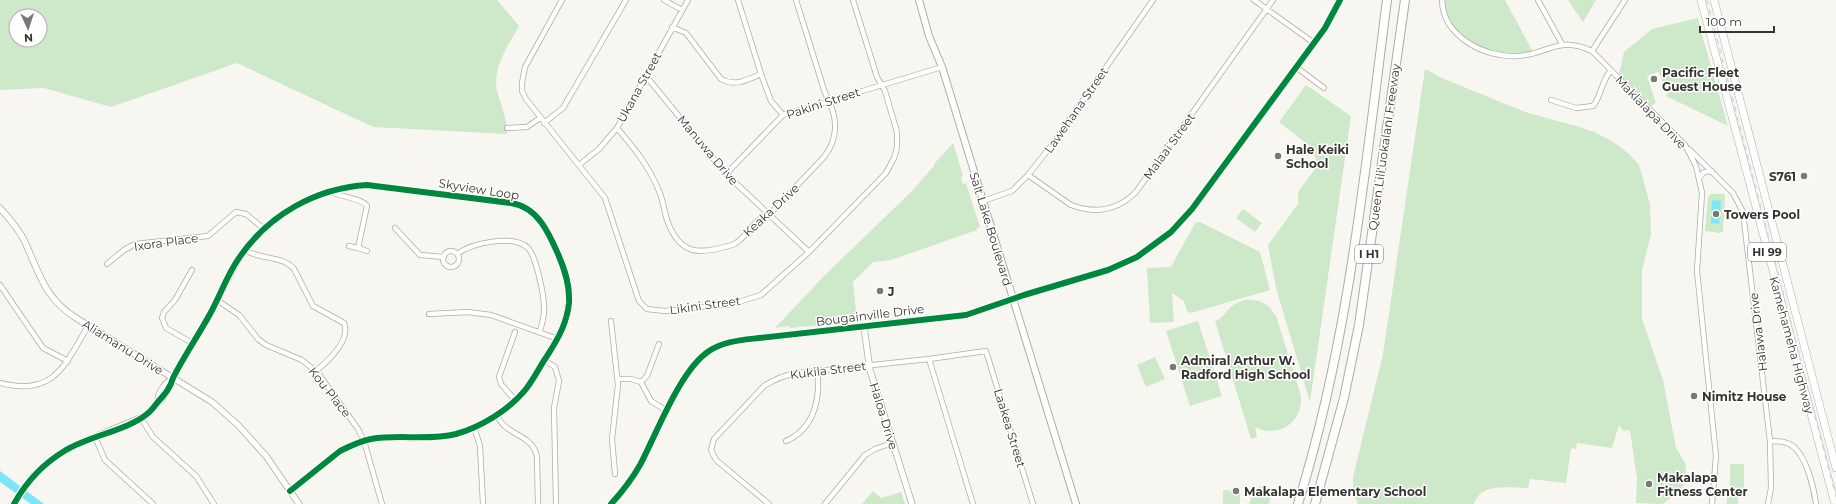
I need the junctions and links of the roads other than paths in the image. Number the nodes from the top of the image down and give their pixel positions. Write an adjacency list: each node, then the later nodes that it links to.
1 (562, 0): 36 (street, Likini Street)
2 (626, 0): 37 (street)
3 (664, 0): 21 (street)
4 (688, 0): 21 (street, Ukana Street)
5 (738, 0): 29 (street)
6 (796, 0): 34 (street, Keaka Drive)
7 (853, 0): 31 (street, Likini Street)
8 (919, 0): 26 (main road, Salt Lake Boulevard)
9 (1153, 0): 44 (street, Lawehana Street)
10 (1254, 0): 20 (street)
11 (1273, 0): 20 (street, Malaai Street)
12 (1340, 0): 23 (street, Bougainville Drive)
13 (1387, 0): 112 (highway, Queen Liliʻuokalani Freeway / I H1)
14 (1405, 0): 113 (highway, Queen Liliʻuokalani Freeway / I H1)
15 (1442, 0): 24 (street, Maklalapa Drive)
16 (1538, 0): 24 (street)
17 (1625, 0): 25 (street)
18 (1701, 0): 117 (main road, Kamehameha Highway / HI 99)
19 (1714, 0): 94 (main road, Kamehameha Highway / HI 99)
20 (1267, 9): 23 (street); 44 (street, Malaai Street)
21 (682, 10): 22 (street, Ukana Street)
22 (672, 27): 29 (street); 30 (street, Ukana Street)
23 (1314, 43): 27 (street, Bougainville Drive)
24 (1562, 44): 25 (street, Maklalapa Drive)
25 (1592, 51): 28 (street, Maklalapa Drive)
26 (942, 67): 31 (street, Pakini Street); 47 (main road, Salt Lake Boulevard)
27 (1296, 68): 32 (street); 62 (street, Bougainville Drive)
28 (1610, 70): 33 (street); 40 (street, Maklalapa Drive)
29 (761, 74): 35 (street)
30 (646, 76): 39 (street, Ukana Street); 43 (street, Manuwa Drive)
31 (882, 84): 34 (street, Pakini Street); 56 (street, Likini Street)
32 (1324, 88)
33 (1552, 100)
34 (830, 102): 35 (street, Pakini Street); 49 (street, Keaka Drive)
35 (783, 115): 43 (street, Pakini Street)
36 (540, 118): 37 (street, Likini Street); 38 (street)
37 (544, 123): 41 (street, Likini Street)
38 (507, 128)
39 (617, 128): 41 (street, Ukana Street); 49 (street, Keaka Drive)
40 (1685, 145): 42 (street, Halawa Drive); 45 (street, Maklalapa Drive)
41 (579, 165): 56 (street, Likini Street)
42 (1712, 171): 45 (street); 92 (street, Halawa Drive)
43 (726, 174): 49 (street, Manuwa Drive)
44 (1028, 175): 47 (street, Lawehana Street)
45 (1700, 177): 114 (street, Maklalapa Drive)
46 (331, 192): 51 (street, Skyview Loop); 53 (street); 70 (street, Skyview Loop)
47 (983, 201): 62 (main road, Salt Lake Boulevard)
48 (0, 208): 66 (street, Aliamanu Drive)
49 (769, 215): 56 (street, Manuwa Drive)
50 (395, 228): 58 (street)
51 (264, 229): 54 (street, Skyview Loop); 59 (street, Ixora Place)
52 (349, 246): 53 (street)
53 (358, 248): 55 (street)
54 (245, 250): 63 (street, Skyview Loop); 78 (street)
55 (367, 251)
56 (809, 252)
57 (457, 254): 58 (street); 58 (street); 68 (street)
58 (444, 257)
59 (107, 264)
60 (192, 270): 71 (street)
61 (0, 285): 76 (street)
62 (1012, 299): 67 (street, Bougainville Drive); 111 (main road, Salt Lake Boulevard)
63 (217, 300): 71 (street, Skyview Loop); 78 (street, Kou Place)
64 (429, 314): 68 (street)
65 (611, 321): 81 (street)
66 (88, 326): 76 (street); 80 (street, Aliamanu Drive)
67 (864, 327): 77 (street, Haloa Drive); 85 (street, Bougainville Drive)
68 (540, 331): 70 (street)
69 (515, 332): 84 (street)
70 (558, 339): 75 (street, Skyview Loop)
71 (192, 343): 80 (street, Skyview Loop)
72 (658, 344): 82 (street)
73 (986, 351): 74 (street, Kukila Street); 110 (street, Laakea Street)
74 (929, 359): 77 (street, Kukila Street); 109 (street)
75 (544, 360): 84 (street, Skyview Loop); 104 (street)
76 (68, 361): 83 (street)
77 (869, 365): 79 (street, Kukila Street); 93 (street, Haloa Drive)
78 (316, 371): 90 (street, Kou Place)
79 (817, 371): 91 (street); 106 (street, Kukila Street)
80 (173, 378): 87 (street); 96 (street, Aliamanu Drive)
81 (618, 379): 82 (street); 95 (street)
82 (641, 382): 85 (street)
83 (0, 383)
84 (515, 400): 86 (street, Skyview Loop)
85 (667, 411): 105 (street, Bougainville Drive)
86 (496, 414): 88 (street, Skyview Loop); 103 (street)
87 (141, 418): 89 (street); 99 (street)
88 (474, 427): 90 (street, Skyview Loop); 102 (street)
89 (95, 437): 97 (street); 98 (street)
90 (364, 441): 96 (street, Skyview Loop); 101 (street, Kou Place)
91 (786, 441)
92 (1770, 441): 115 (street, Halawa Drive); 116 (street)
93 (892, 443): 107 (street); 108 (street, Haloa Drive)
94 (1836, 468)
95 (615, 474)
96 (290, 491): 100 (street, Aliamanu Drive)
97 (15, 502)
98 (153, 504)
99 (214, 504)
100 (300, 504)
101 (382, 504)
102 (483, 504)
103 (538, 504)
104 (556, 504)
105 (611, 504)
106 (769, 504)
107 (825, 504)
108 (912, 504)
109 (973, 504)
110 (1033, 504)
111 (1076, 504)
112 (1298, 504)
113 (1315, 504)
114 (1712, 504)
115 (1768, 504)
116 (1816, 504)
117 (1835, 504)

